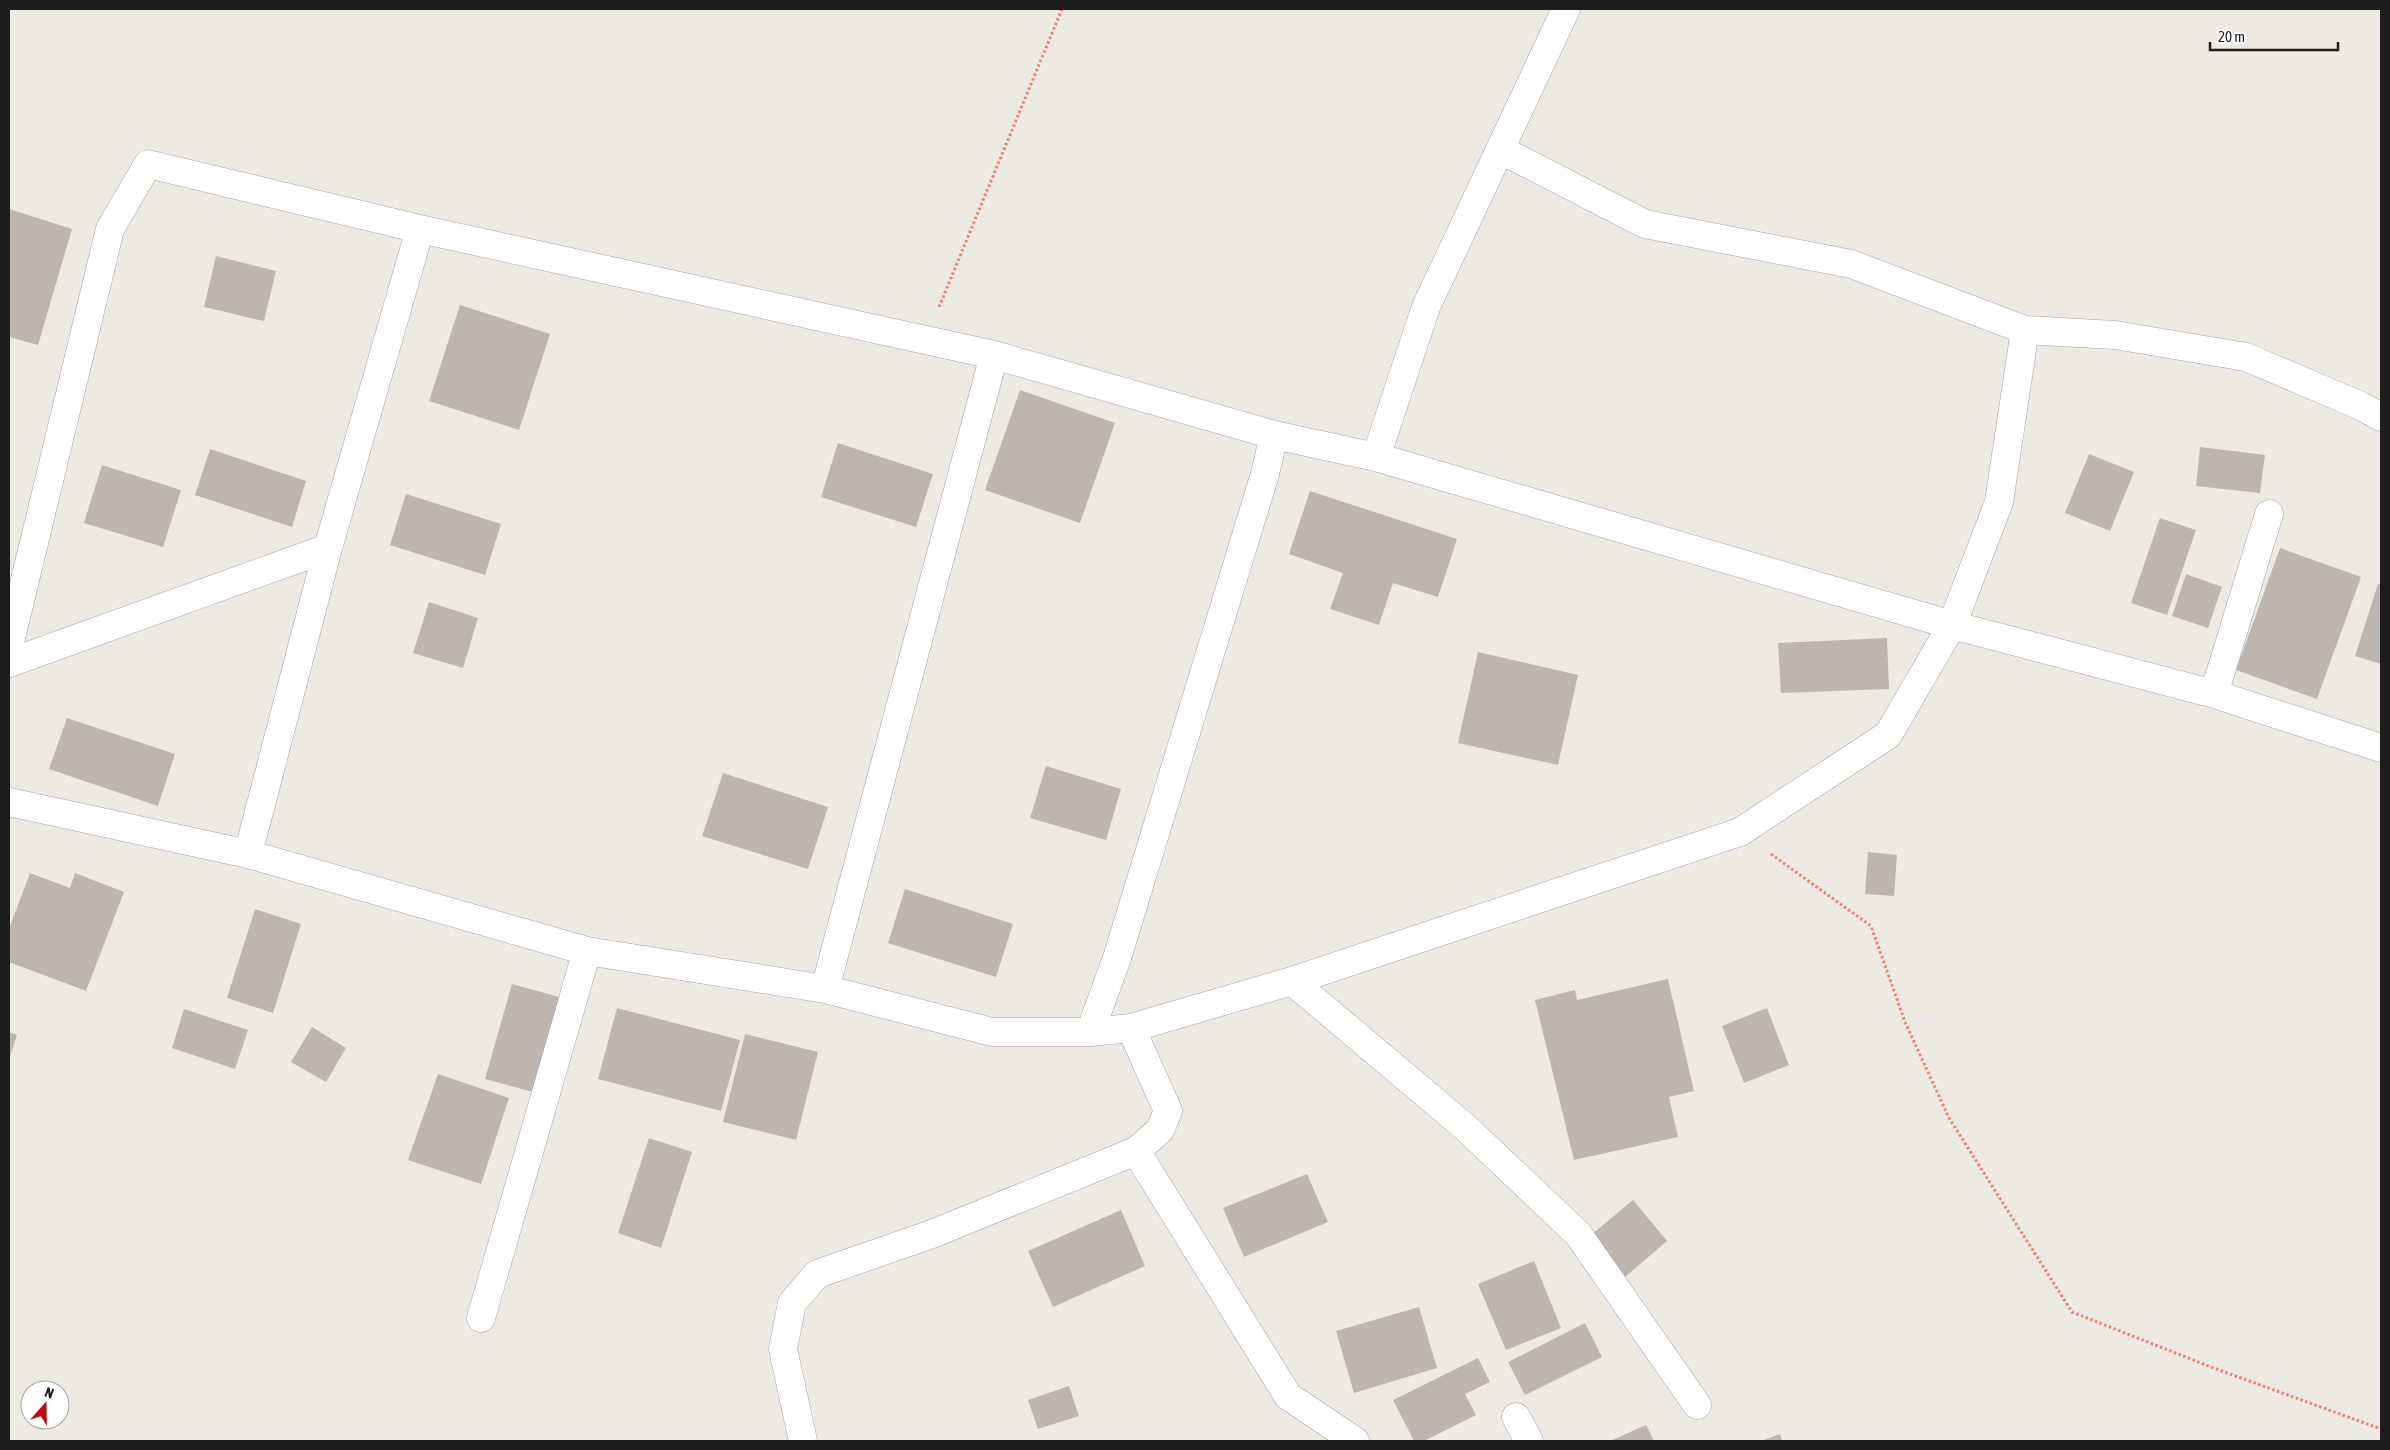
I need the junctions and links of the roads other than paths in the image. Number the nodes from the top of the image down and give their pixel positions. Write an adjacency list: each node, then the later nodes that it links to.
1 (1566, 9): 2 (street)
2 (1502, 150): 4 (street); 8 (street)
3 (420, 229): 5 (street); 10 (street); 12 (street)
4 (2025, 330): 6 (street); 11 (street)
5 (994, 354): 7 (street); 20 (street)
6 (2381, 417)
7 (1274, 435): 8 (street); 22 (street)
8 (1376, 457): 11 (street)
9 (2269, 514): 14 (street)
10 (328, 548): 13 (street); 17 (street)
11 (1952, 624): 14 (street); 19 (street)
12 (9, 646)
13 (9, 663)
14 (2214, 694): 15 (street)
15 (2381, 748)
16 (9, 802): 17 (street)
17 (248, 854): 18 (street)
18 (587, 951): 20 (street); 24 (street)
19 (1292, 981): 21 (street); 25 (street)
20 (825, 989): 22 (street)
21 (1131, 1028): 22 (street); 23 (street)
22 (1090, 1032)
23 (1136, 1151): 27 (street); 28 (street)
24 (481, 1318)
25 (1697, 1405)
26 (1516, 1417): 29 (street)
27 (803, 1441)
28 (1355, 1441)
29 (1529, 1441)

